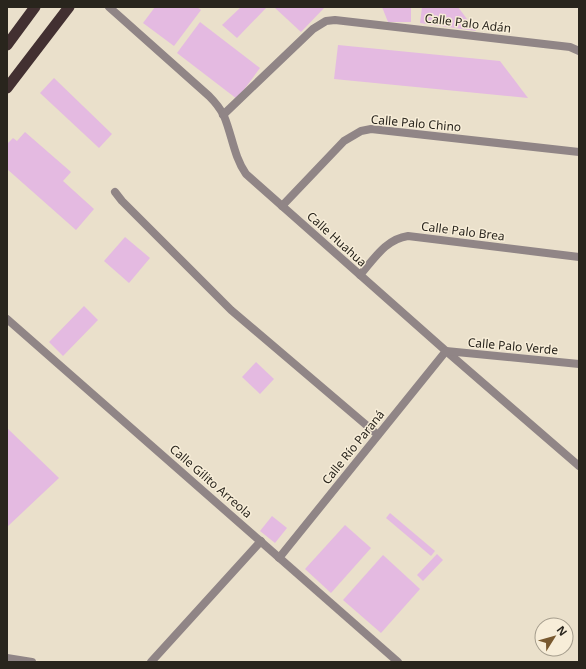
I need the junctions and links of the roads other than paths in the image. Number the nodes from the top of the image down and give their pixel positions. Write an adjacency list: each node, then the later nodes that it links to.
1 (35, 7): 4 (highway)
2 (69, 7): 6 (highway)
3 (109, 7): 7 (street, Calle Huahua)
4 (7, 45)
5 (579, 51): 7 (street, Calle Palo Adán)
6 (7, 88)
7 (223, 115): 10 (street, Calle Huahua)
8 (579, 152): 10 (street, Calle Palo Chino)
9 (115, 192): 16 (street)
10 (282, 206): 12 (street, Calle Huahua)
11 (579, 257): 12 (street, Calle Palo Brea)
12 (360, 275): 14 (street, Calle Huahua)
13 (7, 319): 18 (street, Calle Gilito Arreola)
14 (446, 351): 15 (street, Calle Palo Verde); 16 (street, Calle Río Paraná); 17 (street, Calle Huahua)
15 (579, 364)
16 (378, 435): 19 (street, Calle Río Paraná)
17 (579, 466)
18 (261, 541): 19 (street, Calle Gilito Arreola); 22 (street)
19 (279, 558): 23 (street, Calle Gilito Arreola)
20 (9, 660): 21 (street)
21 (32, 662)
22 (152, 662)
23 (398, 662)

